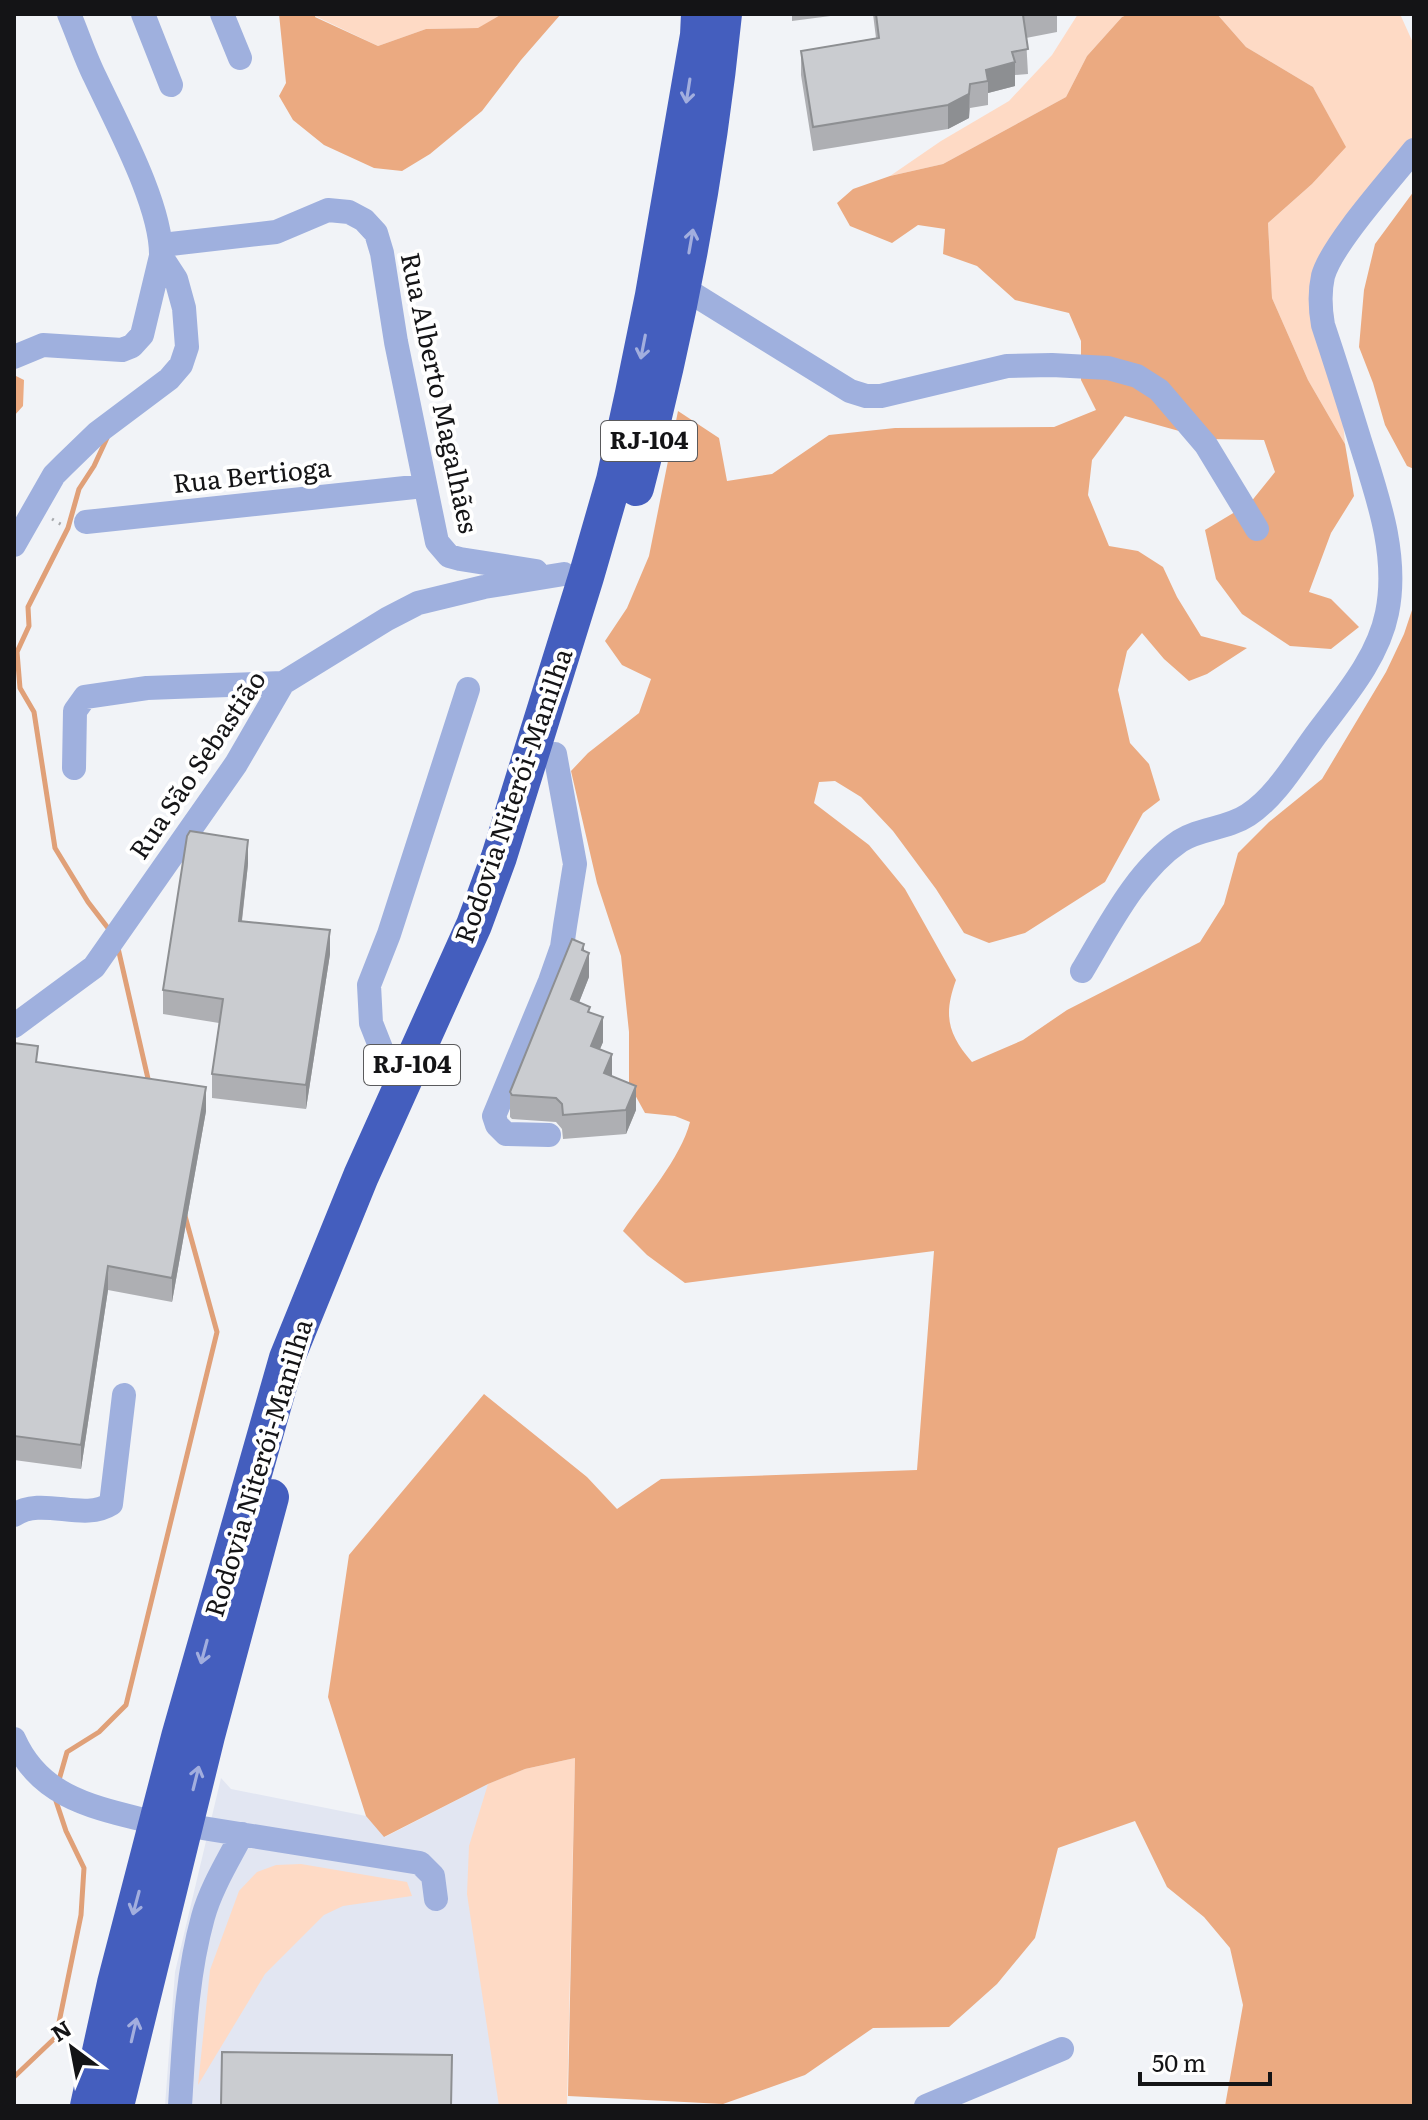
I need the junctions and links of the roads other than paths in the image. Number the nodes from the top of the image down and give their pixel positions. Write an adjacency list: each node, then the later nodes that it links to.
1 (69, 14): 9 (street)
2 (143, 14): 7 (street)
3 (222, 14): 6 (street)
4 (699, 14): 16 (highway, Rodovia Niterói-Manilha / RJ-104, one-way to 16)
5 (724, 14): 10 (highway, Rodovia Niterói-Manilha / RJ-104, one-way to 5)
6 (240, 58)
7 (171, 85)
8 (1414, 150): 21 (street)
9 (162, 251): 11 (street); 12 (street, Rua Alberto Magalhães); 15 (street)
10 (682, 287): 14 (street); 19 (highway, Rodovia Niterói-Manilha / RJ-104)
11 (14, 357)
12 (424, 486): 13 (street, Rua Bertioga); 16 (street, Rua Alberto Magalhães)
13 (86, 522)
14 (1257, 529)
15 (14, 545)
16 (575, 576): 17 (street, Rua São Sebastião); 23 (highway, Rodovia Niterói-Manilha / RJ-104)
17 (283, 683): 20 (street); 22 (street, Rua São Sebastião)
18 (468, 689): 23 (street)
19 (555, 754): 24 (street); 28 (highway, Rodovia Niterói-Manilha / RJ-104, one-way to 19)
20 (74, 768)
21 (1082, 971)
22 (14, 1026)
23 (399, 1094): 28 (highway, Rodovia Niterói-Manilha / RJ-104, one-way to 28)
24 (549, 1135)
25 (124, 1395): 26 (street)
26 (14, 1515)
27 (14, 1739): 28 (street)
28 (170, 1824): 29 (street); 32 (highway, Rodovia Niterói-Manilha / RJ-104, one-way to 32); 33 (highway, Rodovia Niterói-Manilha / RJ-104, one-way to 28)
29 (242, 1834): 30 (street); 34 (street)
30 (436, 1899)
31 (1062, 2049): 35 (street)
32 (88, 2106)
33 (116, 2106)
34 (180, 2106)
35 (926, 2106)

